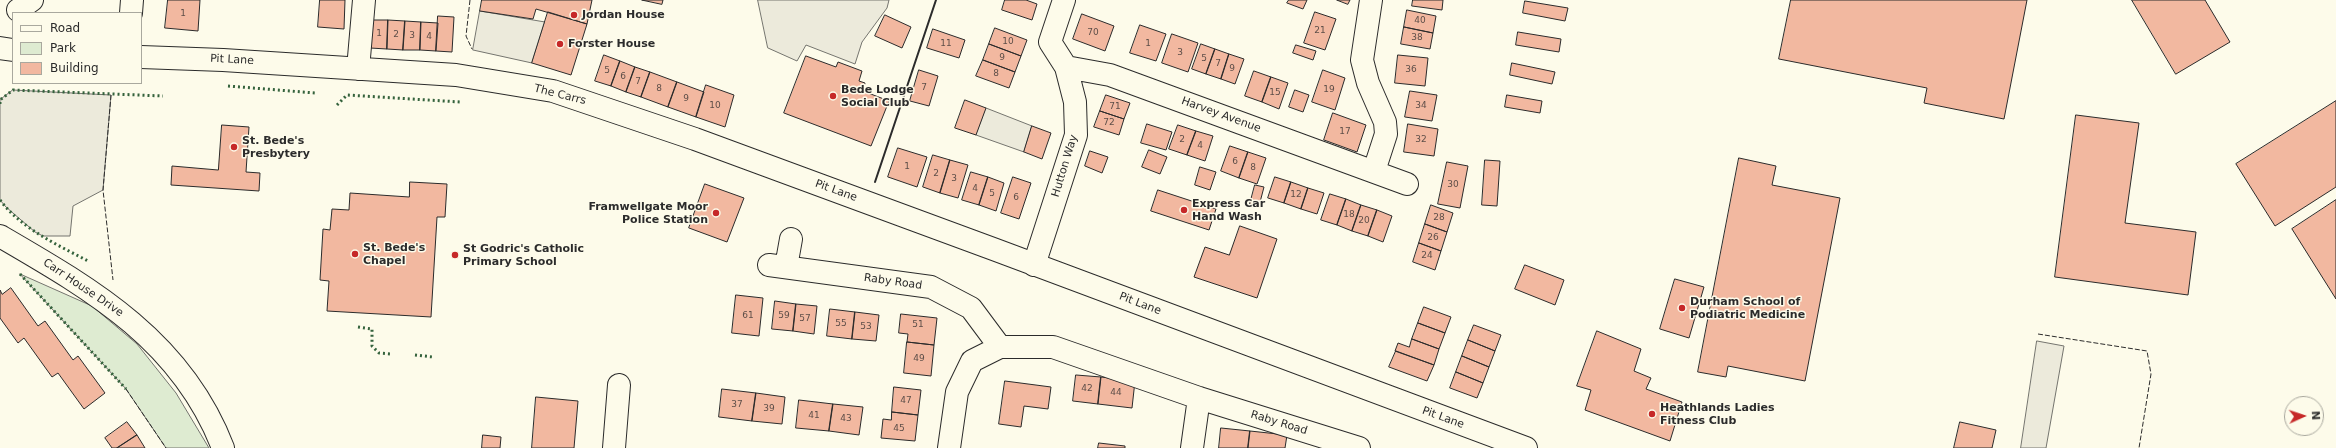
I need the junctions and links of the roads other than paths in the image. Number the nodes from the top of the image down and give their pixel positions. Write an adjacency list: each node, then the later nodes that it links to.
1 (132, 0): 5 (street)
2 (364, 0): 11 (street)
3 (1064, 0): 10 (street, Hutton Way)
4 (1371, 0): 13 (street)
5 (131, 12)
6 (0, 48): 7 (street)
7 (12, 50)
8 (142, 57): 9 (street, Pit Lane)
9 (322, 66): 11 (street, The Carrs)
10 (1066, 67): 13 (street, Harvey Avenue); 17 (street, Hutton Way)
11 (358, 69): 12 (street, The Carrs)
12 (753, 161): 17 (street, Pit Lane)
13 (1374, 170): 14 (street, Harvey Avenue)
14 (1407, 184)
15 (0, 236): 21 (street, Carr House Drive)
16 (791, 239): 18 (street, Raby Road)
17 (1034, 265): 26 (street, Pit Lane)
18 (1000, 347): 20 (street, Raby Road); 23 (street, Raby Road)
19 (619, 385): 22 (street)
20 (1199, 398): 24 (street); 25 (street, Raby Road)
21 (223, 448)
22 (614, 448)
23 (949, 448)
24 (1192, 448)
25 (1359, 448)
26 (1526, 448)

